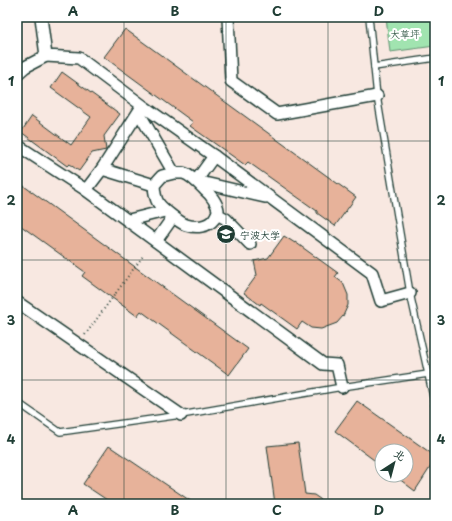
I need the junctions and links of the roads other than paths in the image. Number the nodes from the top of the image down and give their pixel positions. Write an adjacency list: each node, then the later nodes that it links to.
1 (40, 17): 4 (street)
2 (228, 17): 8 (street)
3 (369, 17): 6 (lane)
4 (46, 56): 7 (street); 9 (street)
5 (435, 58): 6 (lane)
6 (374, 67): 8 (lane)
7 (17, 74)
8 (377, 96): 23 (lane)
9 (141, 109): 11 (street); 12 (street); 13 (street)
10 (17, 145): 16 (street)
11 (214, 156): 14 (street); 17 (street)
12 (102, 169): 15 (street); 16 (street)
13 (174, 173): 14 (street); 15 (street)
14 (196, 181): 17 (street); 19 (street)
15 (154, 185): 18 (street)
16 (86, 190): 20 (street)
17 (270, 198): 23 (street)
18 (169, 214): 19 (street); 20 (street); 21 (street)
19 (217, 214): 22 (street)
20 (129, 220): 21 (street)
21 (156, 241): 27 (street)
22 (250, 244)
23 (410, 293): 26 (lane)
24 (17, 302): 30 (street)
25 (435, 372): 26 (lane)
26 (428, 374): 27 (lane); 29 (lane)
27 (342, 387): 30 (lane)
28 (17, 402): 30 (lane)
29 (435, 407)
30 (181, 415)

